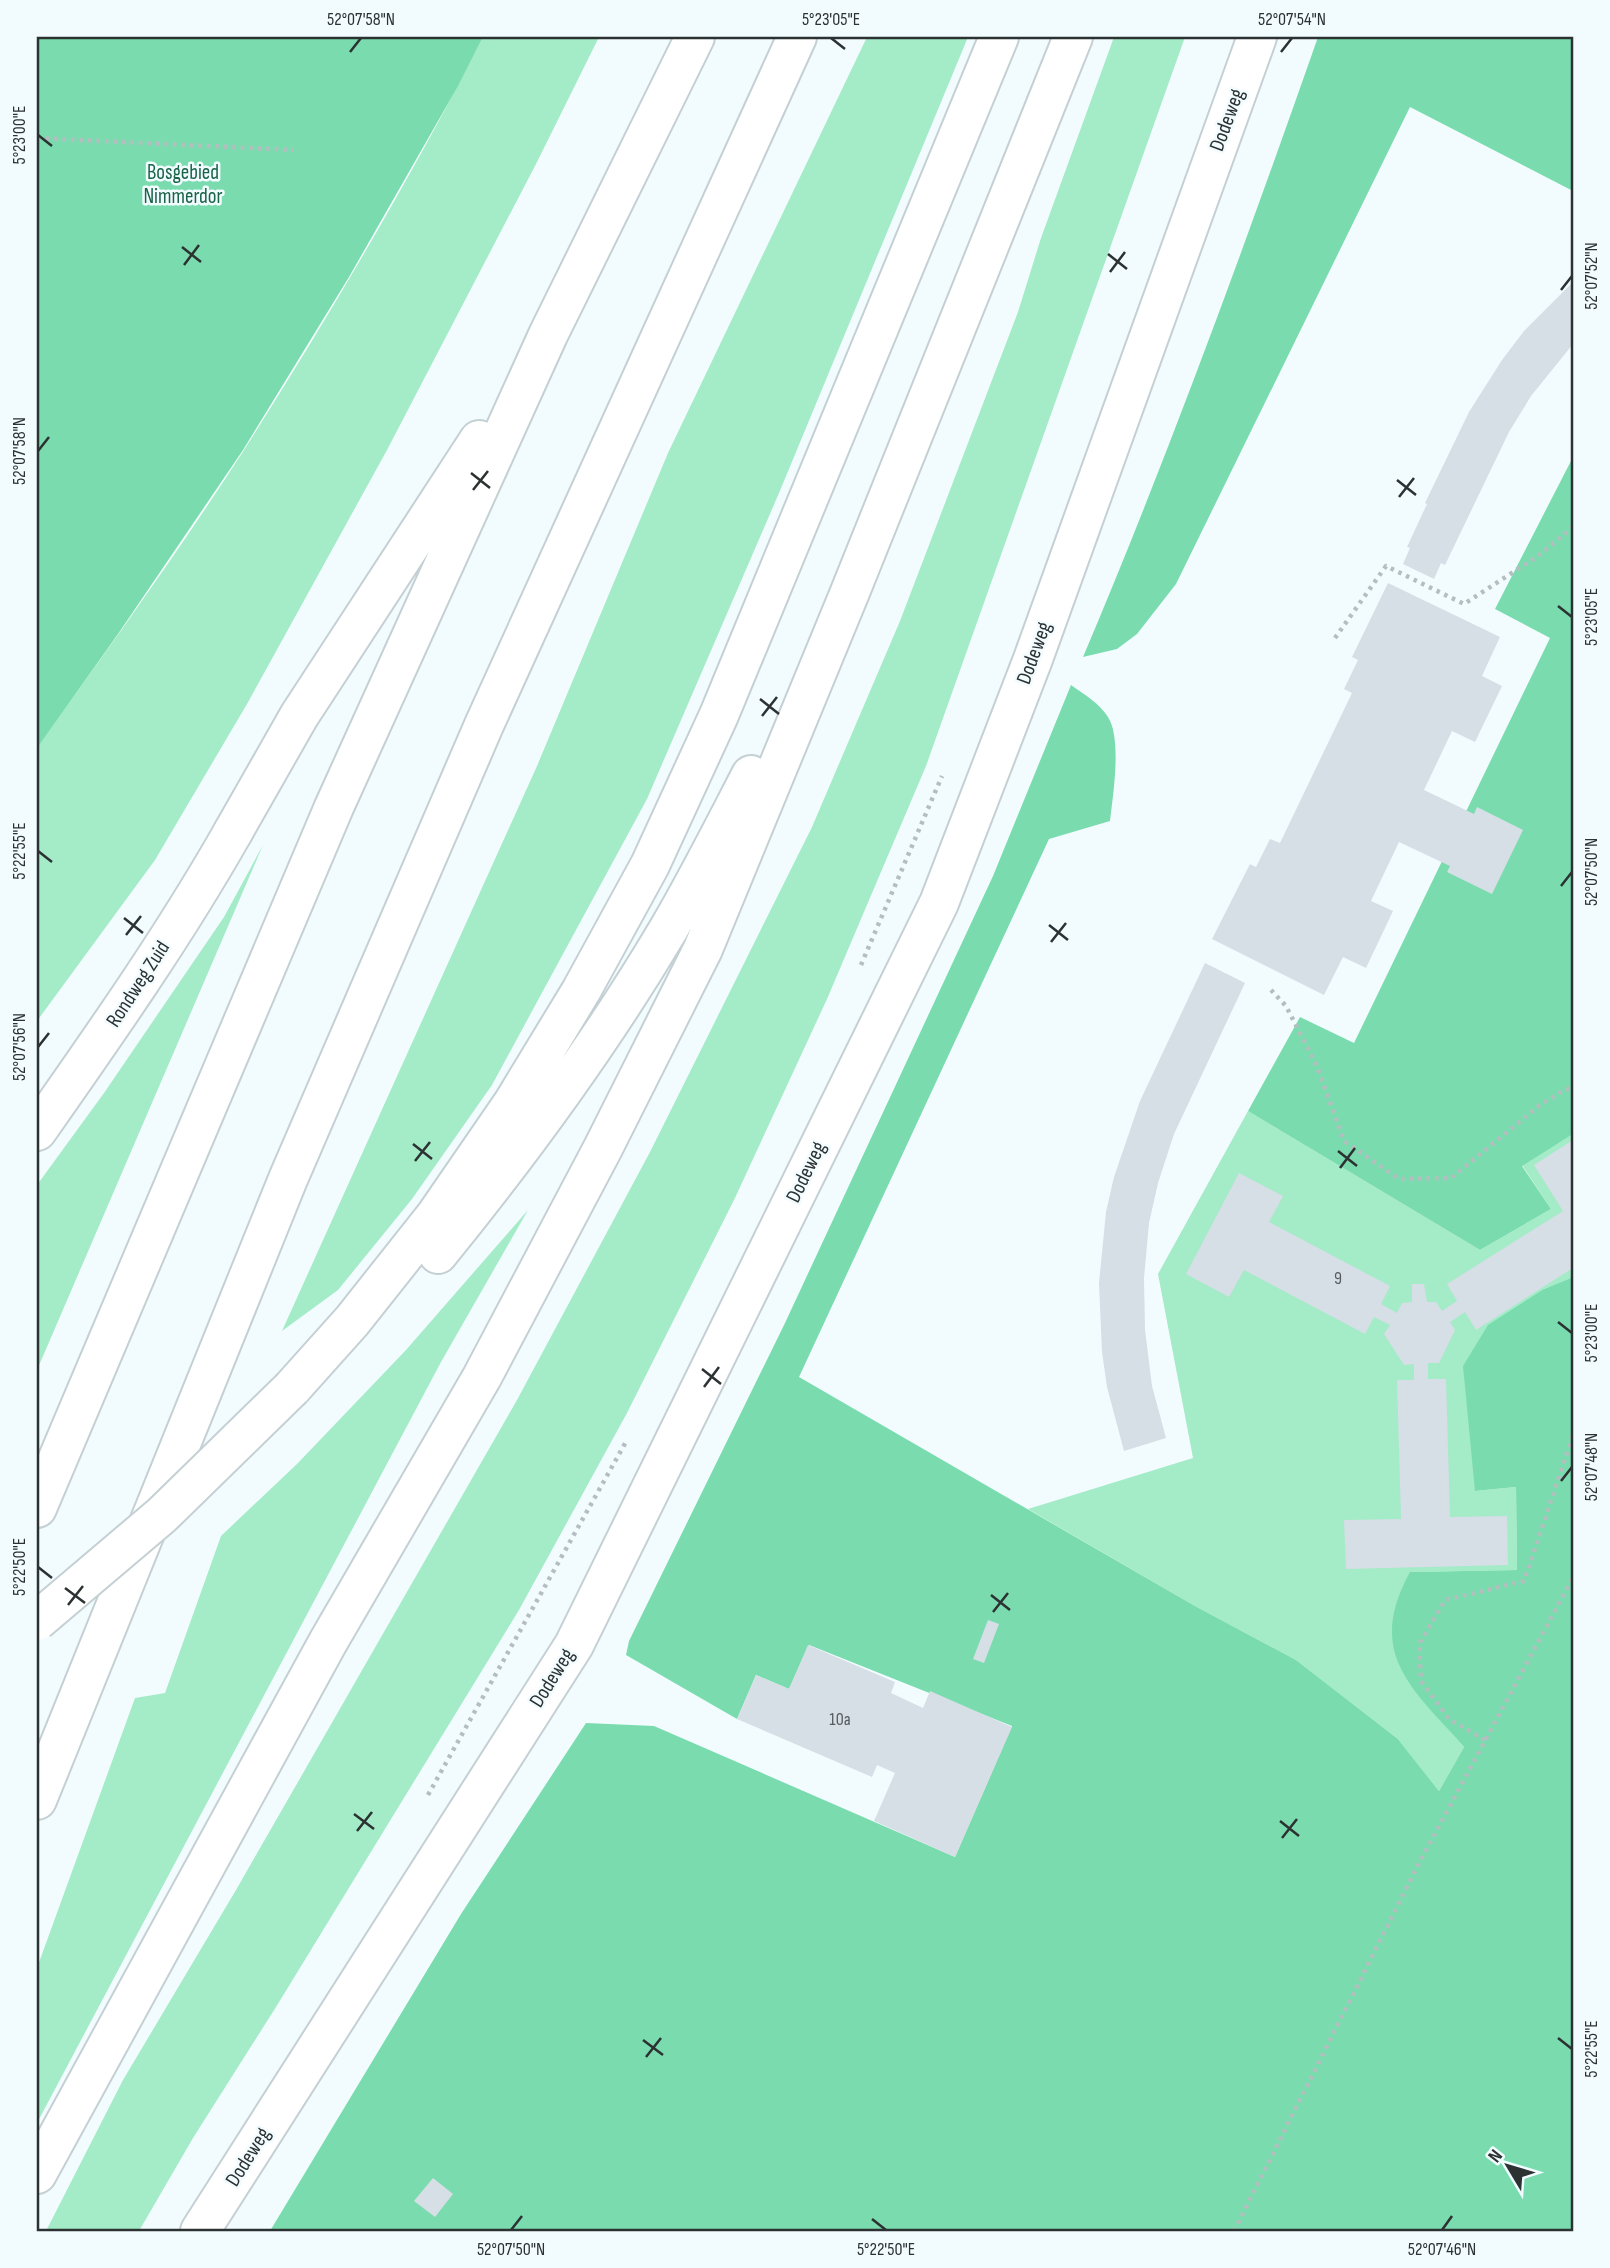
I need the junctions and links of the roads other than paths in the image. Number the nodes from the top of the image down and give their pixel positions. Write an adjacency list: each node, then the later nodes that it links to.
1 (695, 37): 6 (main road)
2 (797, 37): 12 (main road)
3 (999, 37): 9 (main road)
4 (1073, 37): 7 (main road)
5 (1257, 37): 14 (main road, Dodeweg)
6 (548, 335): 8 (main road, Rondweg Zuid); 10 (main road)
7 (850, 592): 9 (main road); 13 (main road)
8 (37, 1131)
9 (292, 1388): 11 (main road, bridge)
10 (37, 1508)
11 (37, 1621)
12 (37, 1800)
13 (37, 2174)
14 (200, 2231)

